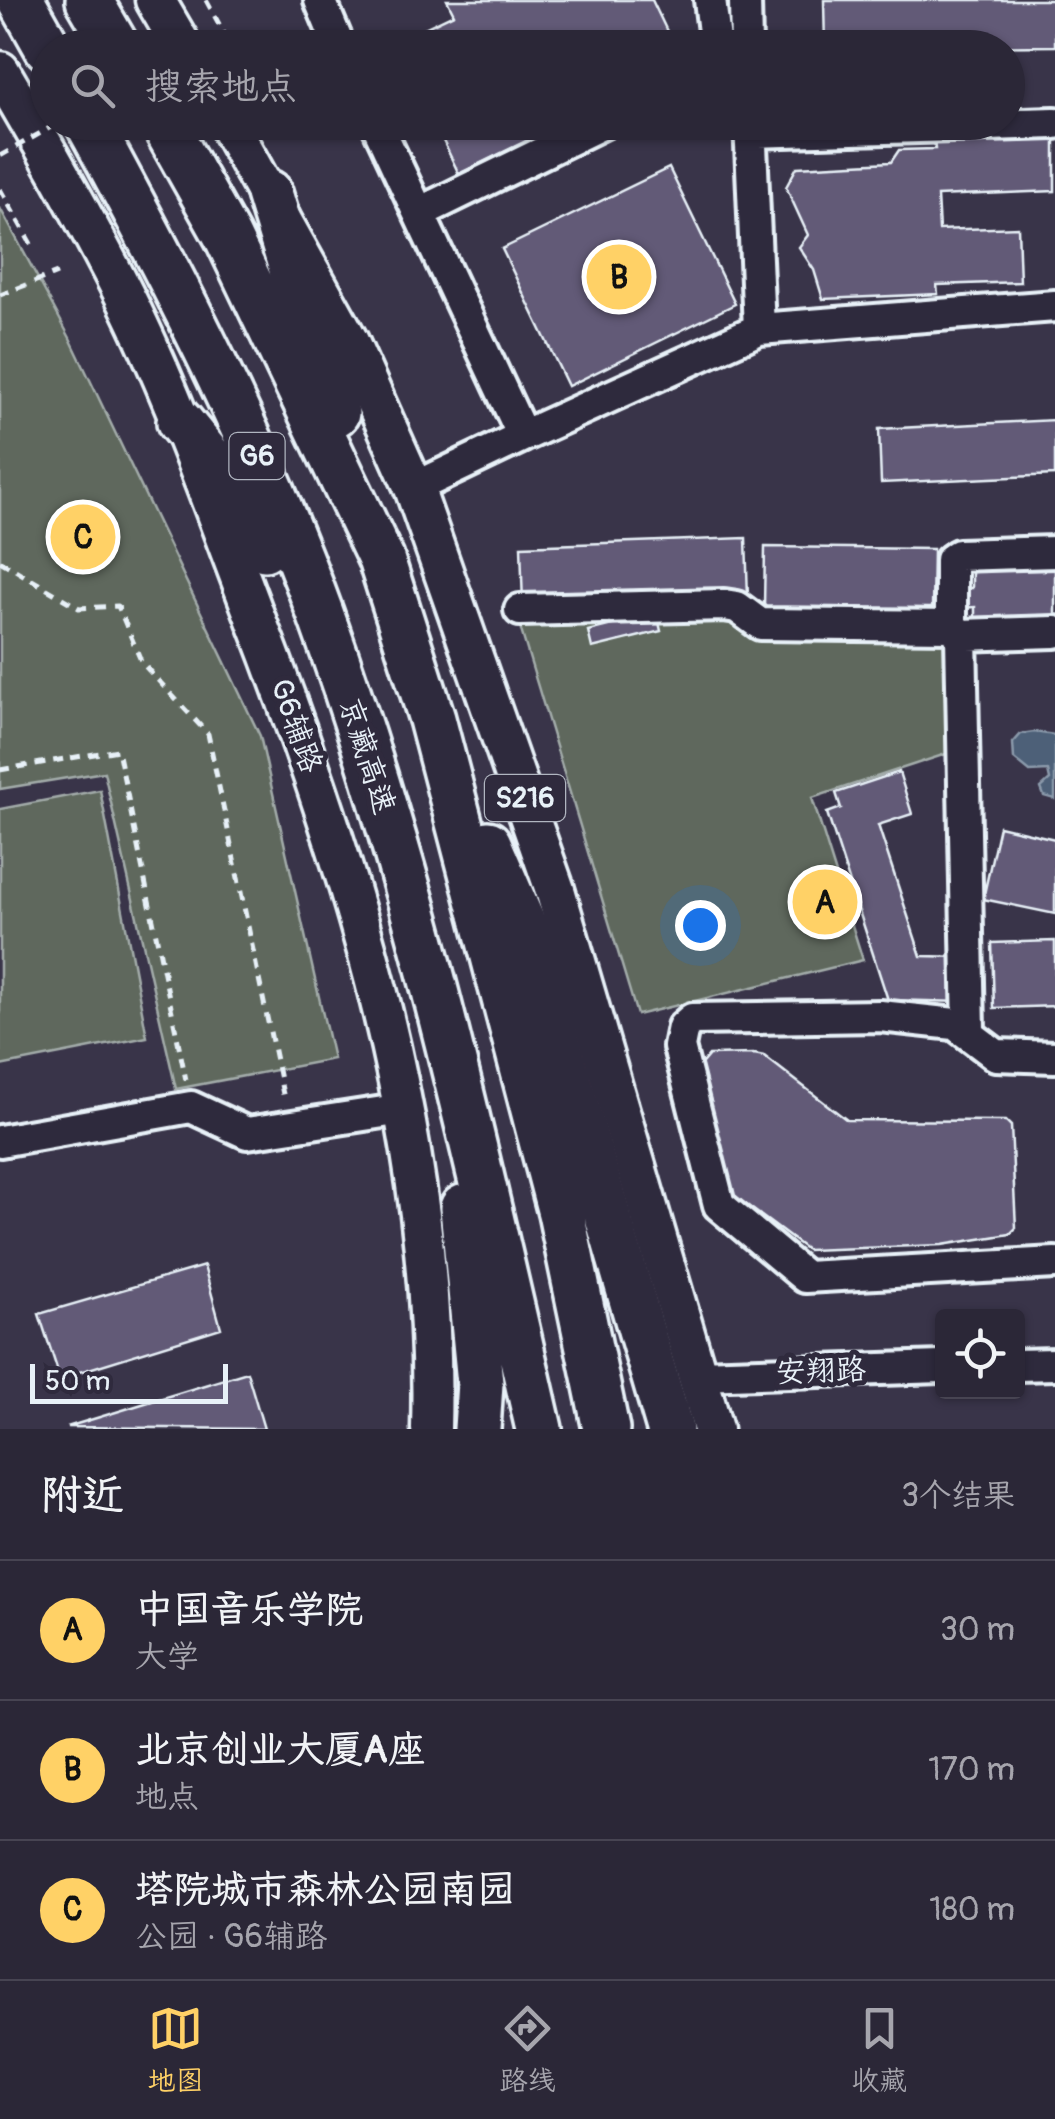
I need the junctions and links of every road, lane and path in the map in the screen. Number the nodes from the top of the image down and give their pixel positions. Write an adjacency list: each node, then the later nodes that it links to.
1 (21, 0): 8 (highway)
2 (88, 0): 9 (highway)
3 (156, 0): 10 (main road)
4 (206, 0): 11 (path)
5 (320, 0): 12 (street)
6 (710, 0): 13 (street)
7 (745, 0): 14 (street)
8 (38, 30)
9 (106, 30)
10 (173, 30)
11 (222, 30)
12 (332, 30)
13 (714, 30)
14 (746, 30)
15 (0, 71): 18 (main road, G6辅路)
16 (1025, 122): 17 (street)
17 (1055, 122)
18 (30, 126)
19 (30, 139): 27 (path, bridge)
20 (38, 140): 36 (main road, G6辅路)
21 (98, 140): 47 (highway, 京藏高速 / G6)
22 (173, 140): 40 (highway, G6)
23 (238, 140): 29 (main road, S216)
24 (385, 140): 30 (street)
25 (568, 140): 30 (street)
26 (751, 140): 35 (street)
27 (0, 156)
28 (0, 188): 31 (path)
29 (269, 193): 38 (main road, S216); 40 (highway)
30 (419, 213): 37 (street)
31 (30, 244)
32 (57, 273): 33 (path)
33 (0, 295)
34 (1055, 306): 35 (street)
35 (759, 329): 37 (street)
36 (180, 422): 47 (highway); 52 (main road, G6辅路)
37 (523, 436): 38 (street)
38 (414, 488): 59 (main road, S216)
39 (1055, 552): 43 (street)
40 (381, 558): 45 (highway, G6)
41 (0, 561): 53 (path)
42 (520, 610): 43 (street)
43 (956, 630): 44 (street); 49 (street)
44 (1055, 632)
45 (432, 719): 63 (highway, G6); 64 (highway)
46 (0, 770): 51 (path)
47 (385, 808): 48 (highway, 京藏高速 / G6)
48 (434, 978): 61 (highway); 62 (highway, 京藏高速 / G6)
49 (969, 1031): 50 (street); 55 (street)
50 (1055, 1057)
51 (191, 1107): 53 (street); 54 (street)
52 (403, 1109): 53 (street); 60 (main road, G6辅路)
53 (290, 1127)
54 (0, 1141)
55 (1055, 1263)
56 (1055, 1364): 57 (street)
57 (1025, 1365)
58 (935, 1368): 59 (street, 安翔路)
59 (699, 1376): 65 (main road, S216)
60 (430, 1429)
61 (477, 1429)
62 (538, 1429)
63 (606, 1429)
64 (670, 1429)
65 (714, 1429)

